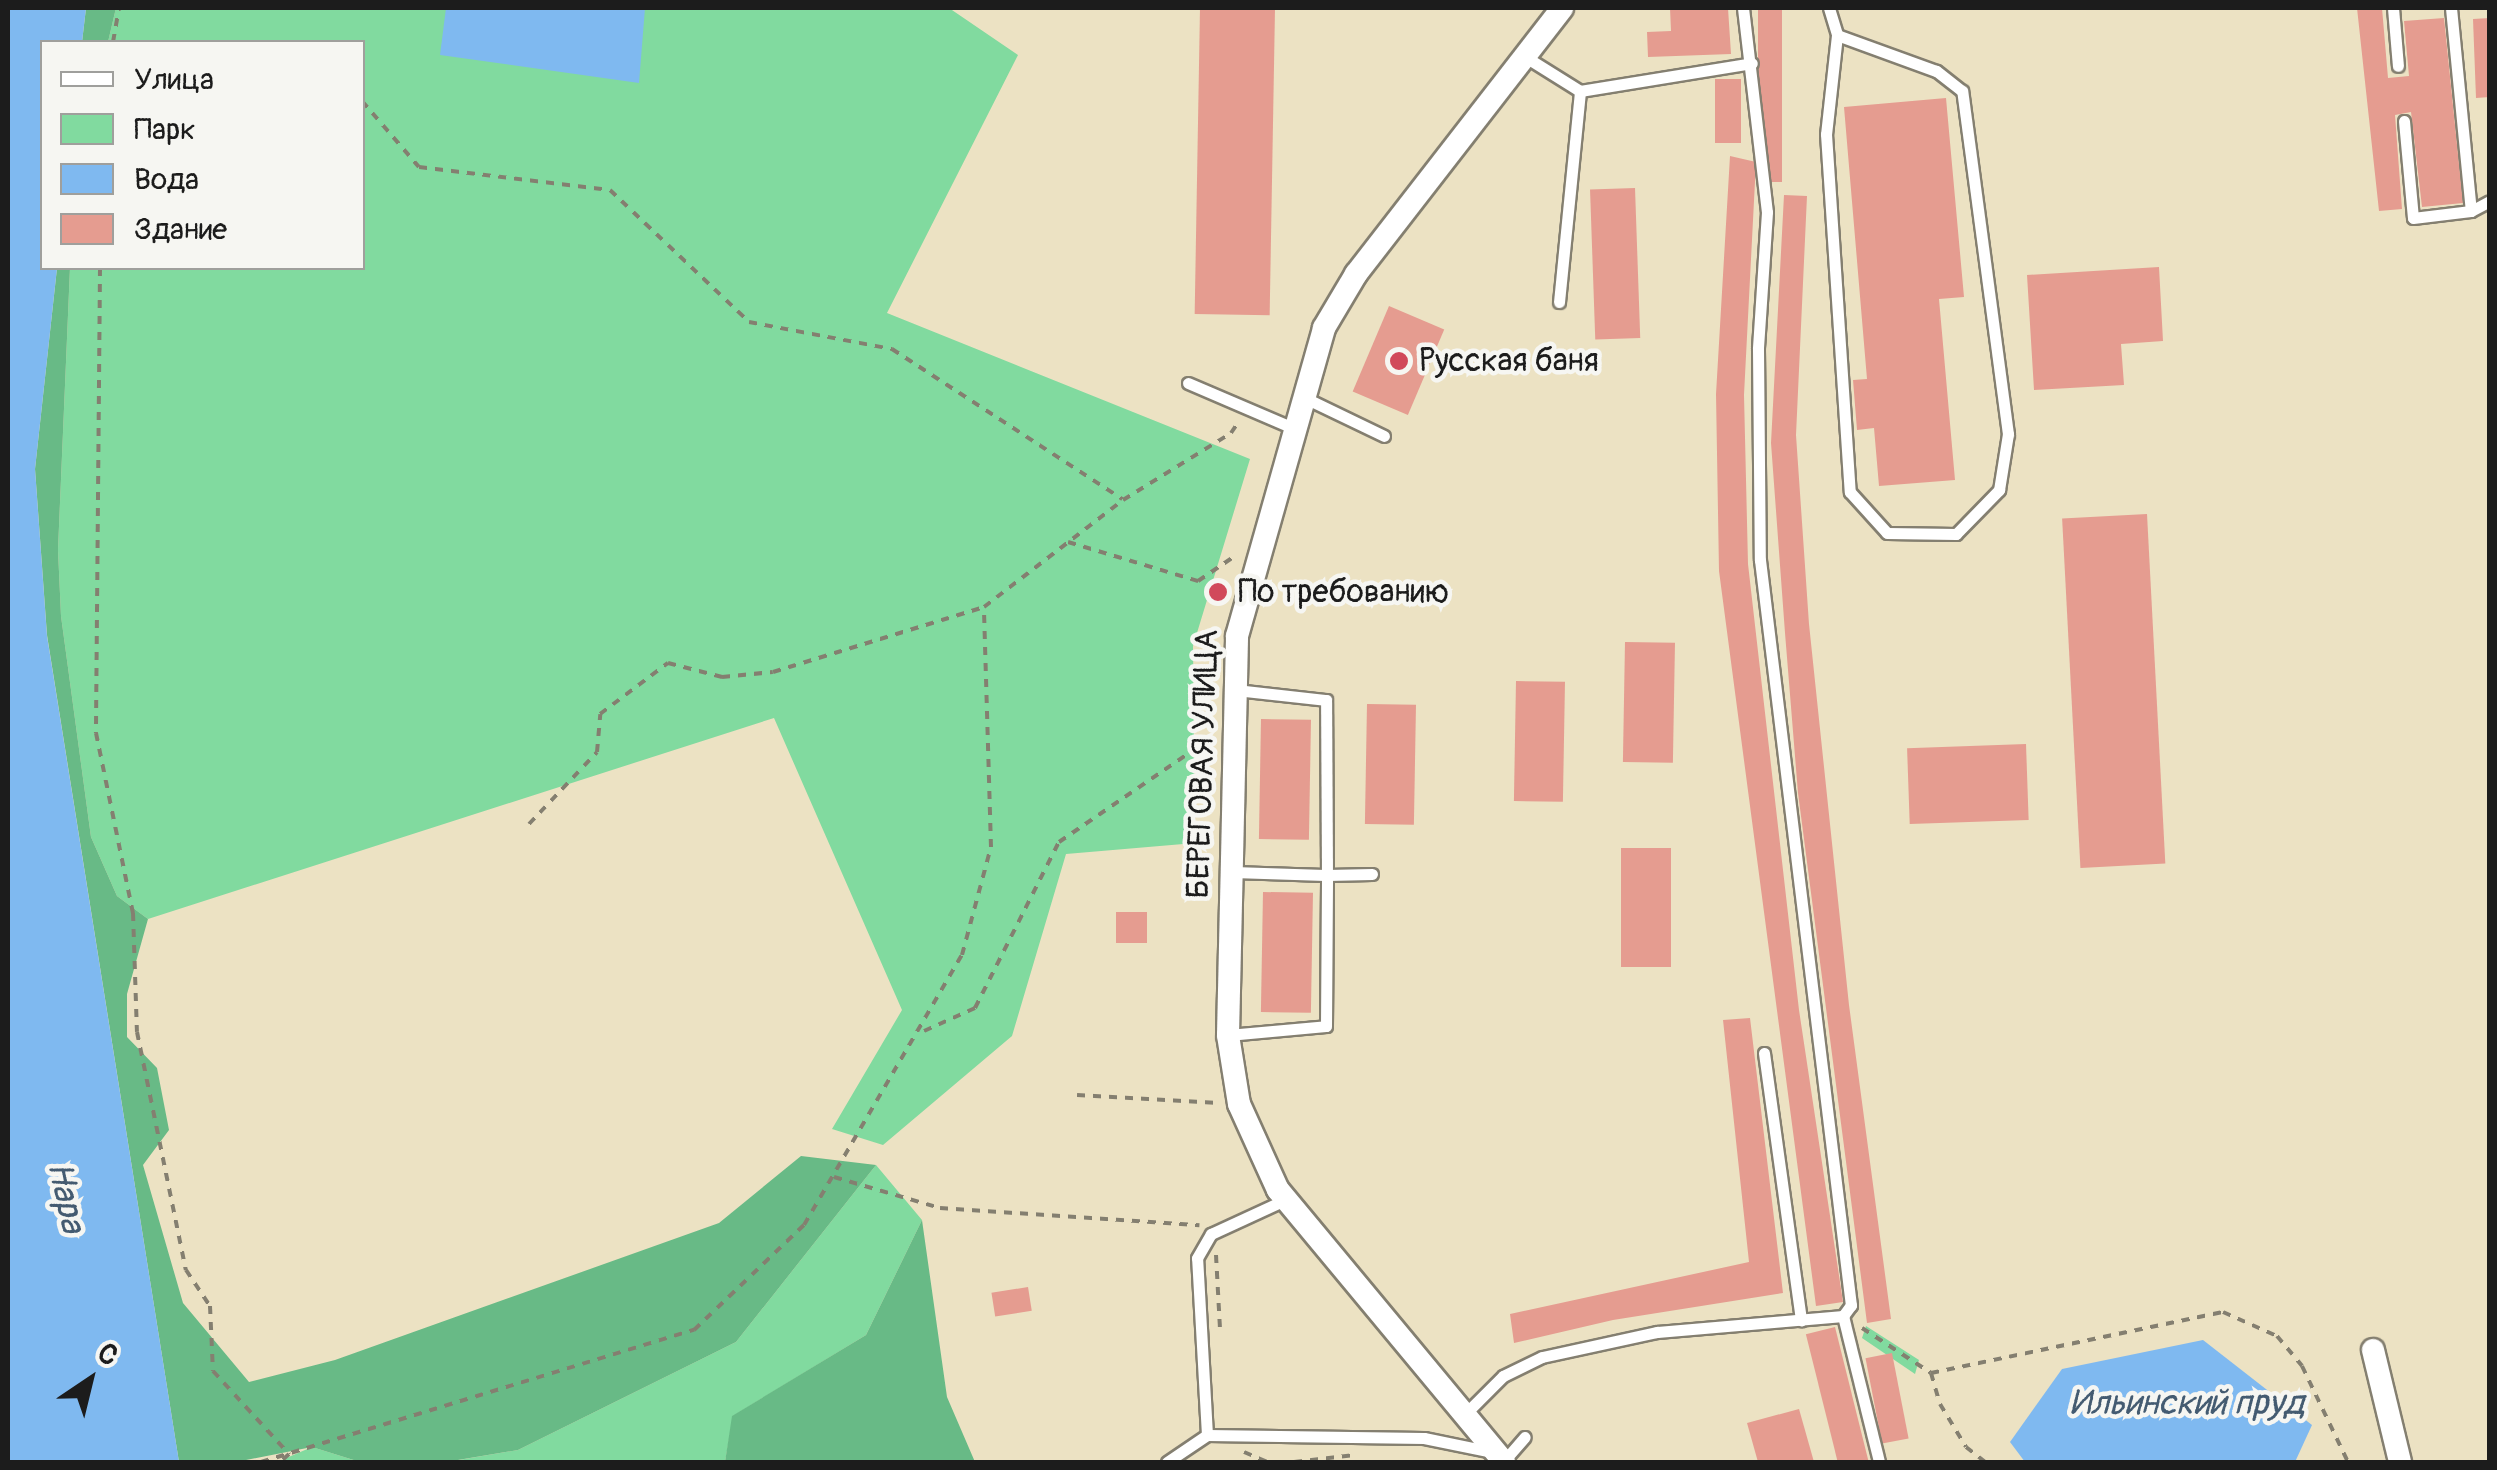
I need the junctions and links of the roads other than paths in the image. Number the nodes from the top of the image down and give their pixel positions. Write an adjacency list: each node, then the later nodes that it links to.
1 (1562, 8): 7 (street, БЕРЕГОВАЯ УЛИЦА)
2 (1743, 8): 8 (lane)
3 (1828, 8): 6 (lane)
4 (2393, 8): 9 (lane)
5 (2451, 8): 13 (lane)
6 (1837, 35): 6 (lane)
7 (1524, 56): 10 (lane); 16 (street, БЕРЕГОВАЯ УЛИЦА)
8 (1752, 63): 10 (lane); 26 (lane)
9 (2398, 66)
10 (1580, 91): 14 (lane)
11 (2404, 121): 13 (lane)
12 (2490, 201): 13 (lane)
13 (2471, 212)
14 (1559, 302)
15 (1188, 383): 17 (lane)
16 (1302, 396): 17 (street, БЕРЕГОВАЯ УЛИЦА); 18 (lane)
17 (1293, 428): 19 (street, БЕРЕГОВАЯ УЛИЦА)
18 (1384, 436)
19 (1236, 690): 20 (street, БЕРЕГОВАЯ УЛИЦА); 22 (lane)
20 (1231, 872): 22 (lane); 23 (street, БЕРЕГОВАЯ УЛИЦА)
21 (1372, 874): 22 (lane)
22 (1327, 875): 23 (lane)
23 (1228, 1035): 25 (street, БЕРЕГОВАЯ УЛИЦА)
24 (1764, 1053): 27 (lane)
25 (1285, 1200): 29 (street, БЕРЕГОВАЯ УЛИЦА); 30 (lane)
26 (1843, 1316): 27 (lane); 34 (lane)
27 (1800, 1320): 29 (lane)
28 (2374, 1350): 35 (street)
29 (1464, 1415): 32 (street, БЕРЕГОВАЯ УЛИЦА)
30 (1207, 1435): 32 (lane); 33 (lane)
31 (1525, 1437): 32 (lane)
32 (1501, 1460)
33 (1167, 1462)
34 (1879, 1462)
35 (2400, 1462)

